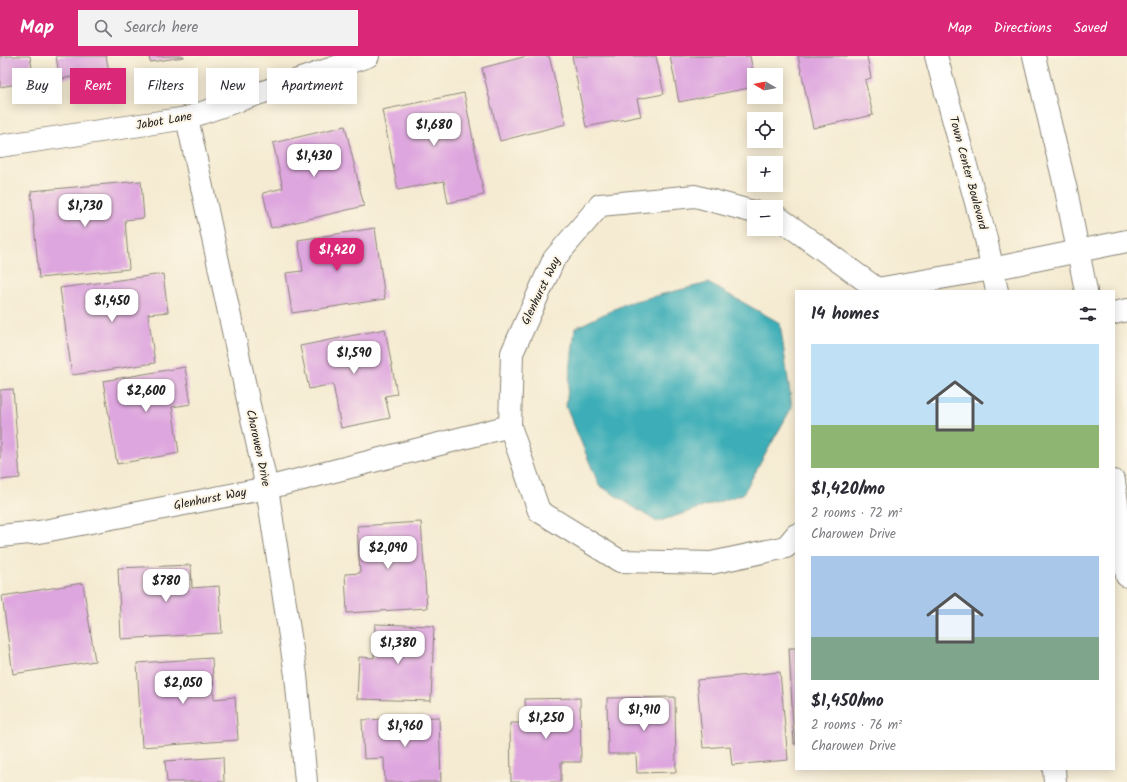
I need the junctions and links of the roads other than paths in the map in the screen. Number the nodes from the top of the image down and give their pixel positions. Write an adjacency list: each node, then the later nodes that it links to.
1 (368, 56): 4 (street, Jabot Lane)
2 (936, 56): 10 (street, Town Center Boulevard)
3 (1034, 56): 9 (street)
4 (186, 118): 5 (street, Jabot Lane); 16 (street, Charowen Drive)
5 (0, 146)
6 (747, 210): 15 (street, Glenhurst Way)
7 (783, 221): 10 (street)
8 (1127, 242): 9 (street)
9 (1078, 252): 10 (street); 12 (street)
10 (992, 269): 11 (street, Town Center Boulevard)
11 (997, 290)
12 (1086, 290)
13 (1127, 310): 14 (street)
14 (1115, 312)
15 (510, 426): 16 (street, Glenhurst Way); 19 (street, Glenhurst Way)
16 (266, 488): 18 (street, Glenhurst Way); 22 (street, Charowen Drive)
17 (1115, 488): 20 (street)
18 (0, 536)
19 (795, 536)
20 (1127, 576)
21 (1054, 770): 23 (street)
22 (306, 782)
23 (1055, 782)

